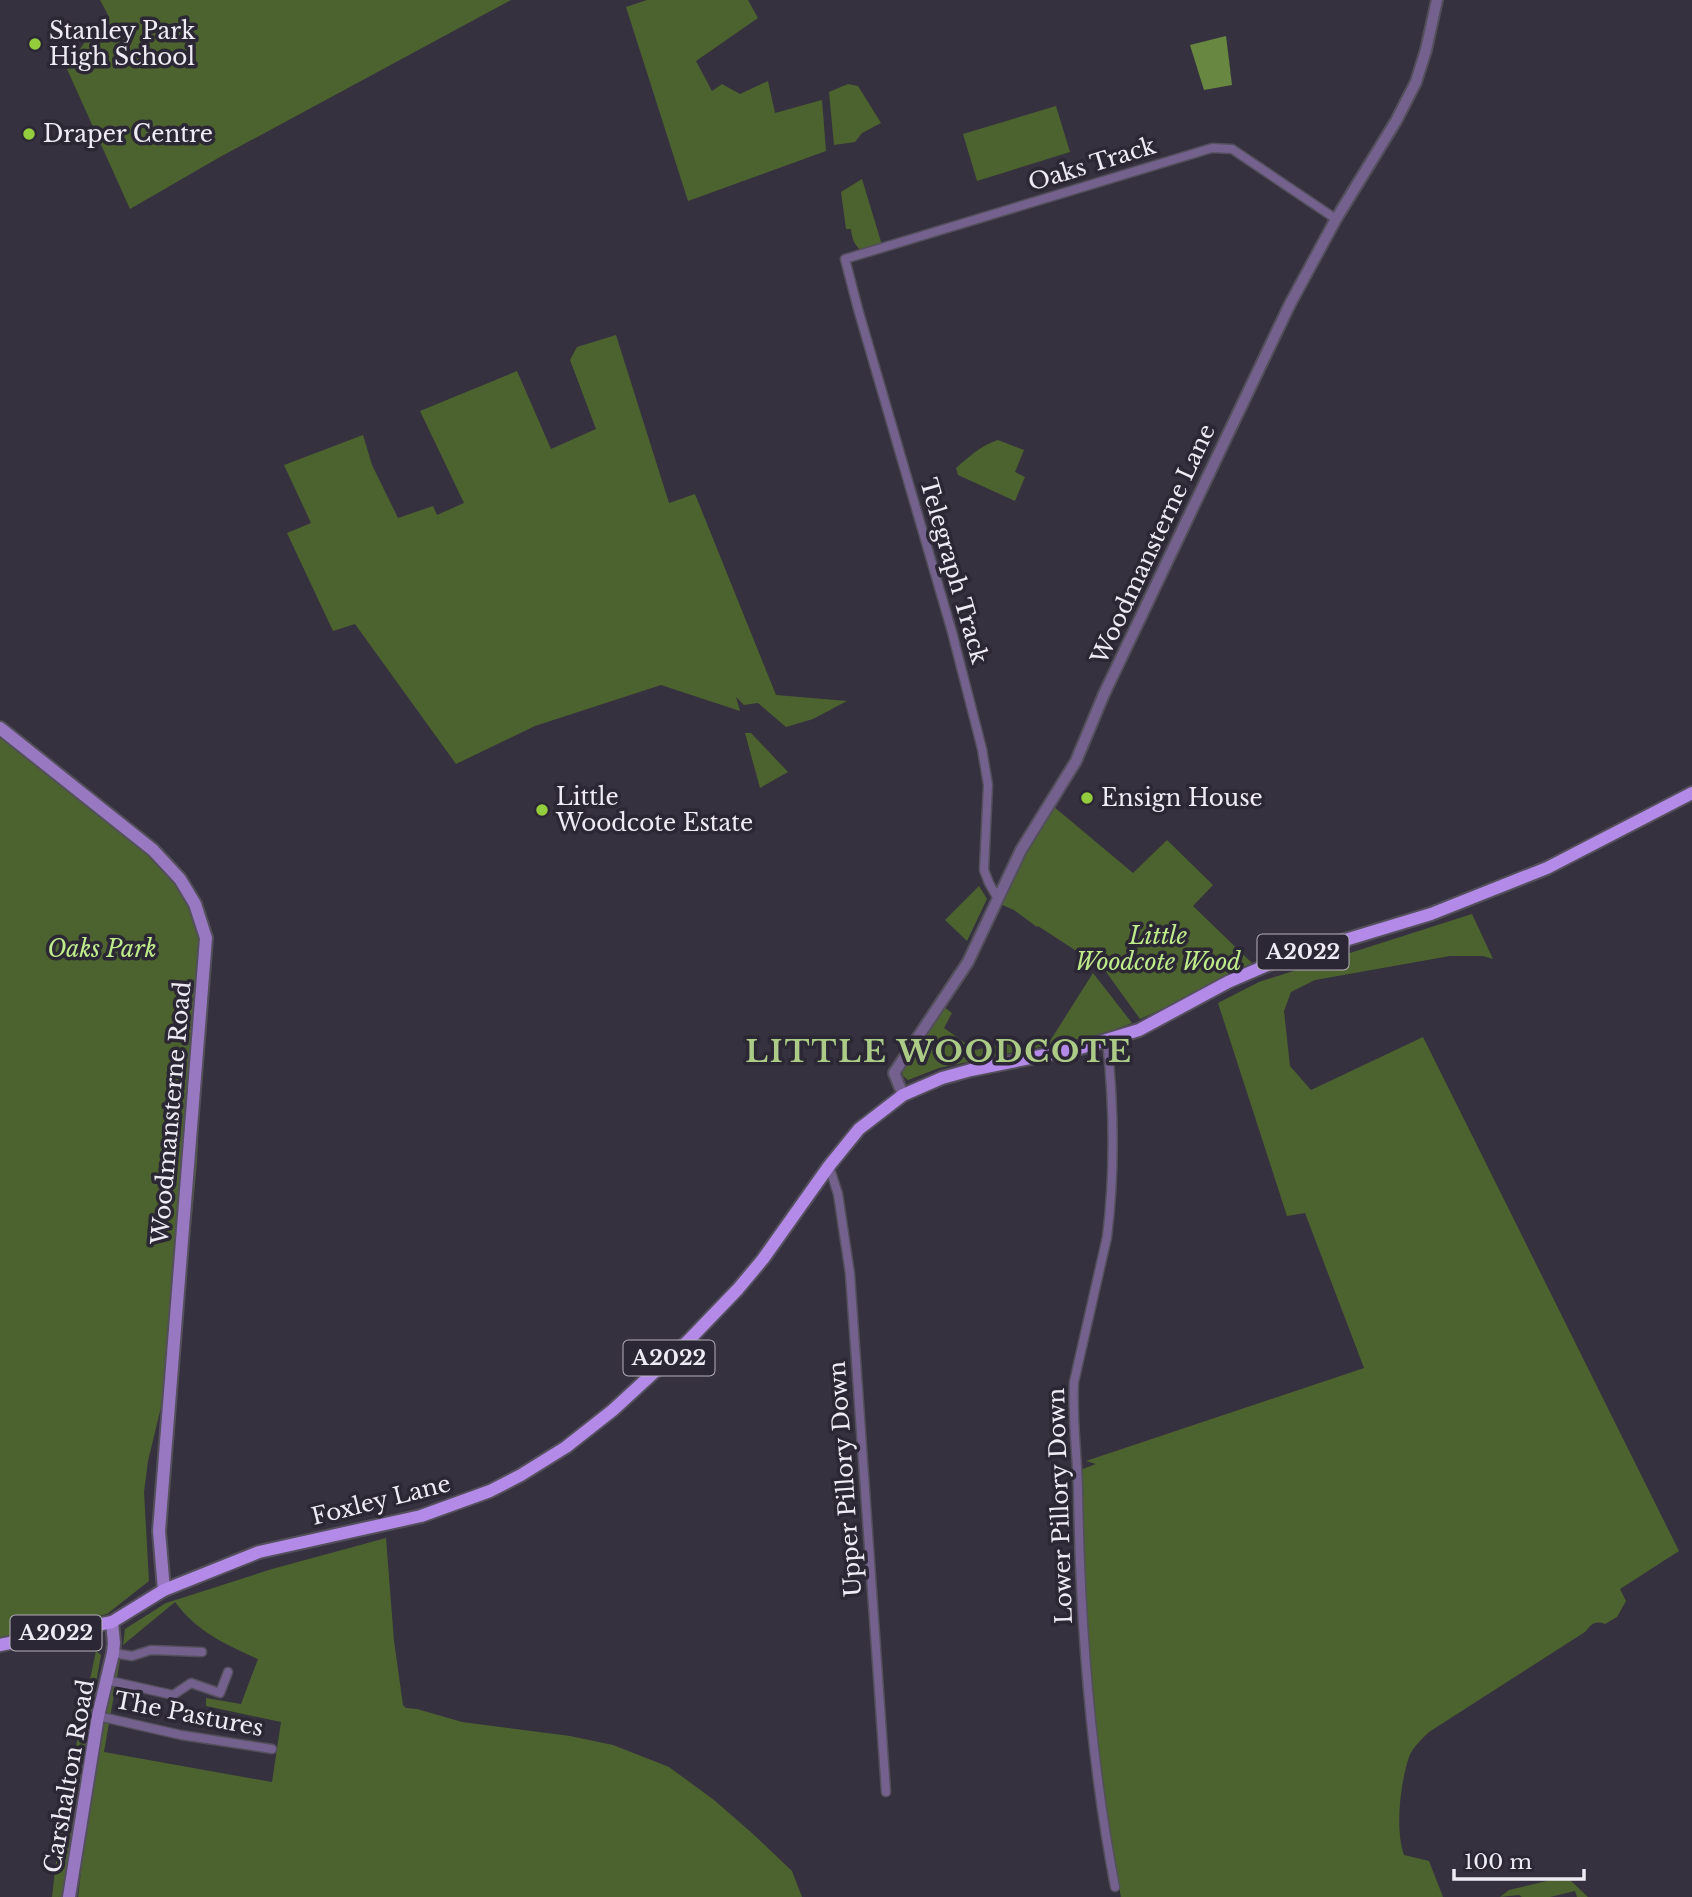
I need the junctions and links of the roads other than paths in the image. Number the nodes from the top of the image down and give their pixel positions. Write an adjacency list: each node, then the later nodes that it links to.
1 (1437, 0): 2 (street, Woodmansterne Lane)
2 (1336, 219): 3 (street, Oaks Track); 6 (street, Woodmansterne Lane)
3 (845, 259): 6 (street, Telegraph Track)
4 (0, 728): 10 (main road, Woodmansterne Road)
5 (1692, 793): 7 (main road, A2022)
6 (997, 897): 8 (street, Woodmansterne Lane)
7 (1107, 1041): 8 (main road, A2022); 20 (street, Lower Pillory Down)
8 (903, 1095): 9 (main road, Foxley Lane / A2022)
9 (830, 1166): 10 (main road, Foxley Lane / A2022); 19 (street, Upper Pillory Down)
10 (164, 1590): 11 (main road, Foxley Lane / A2022)
11 (111, 1622): 12 (main road, A2022); 14 (main road, Carshalton Road)
12 (0, 1645)
13 (202, 1652): 14 (street)
14 (113, 1653): 16 (main road, Carshalton Road)
15 (228, 1672): 16 (street)
16 (106, 1679): 17 (main road, Carshalton Road)
17 (98, 1716): 18 (street, The Pastures); 21 (main road, Carshalton Road)
18 (272, 1749)
19 (886, 1792)
20 (1115, 1887)
21 (69, 1897)

